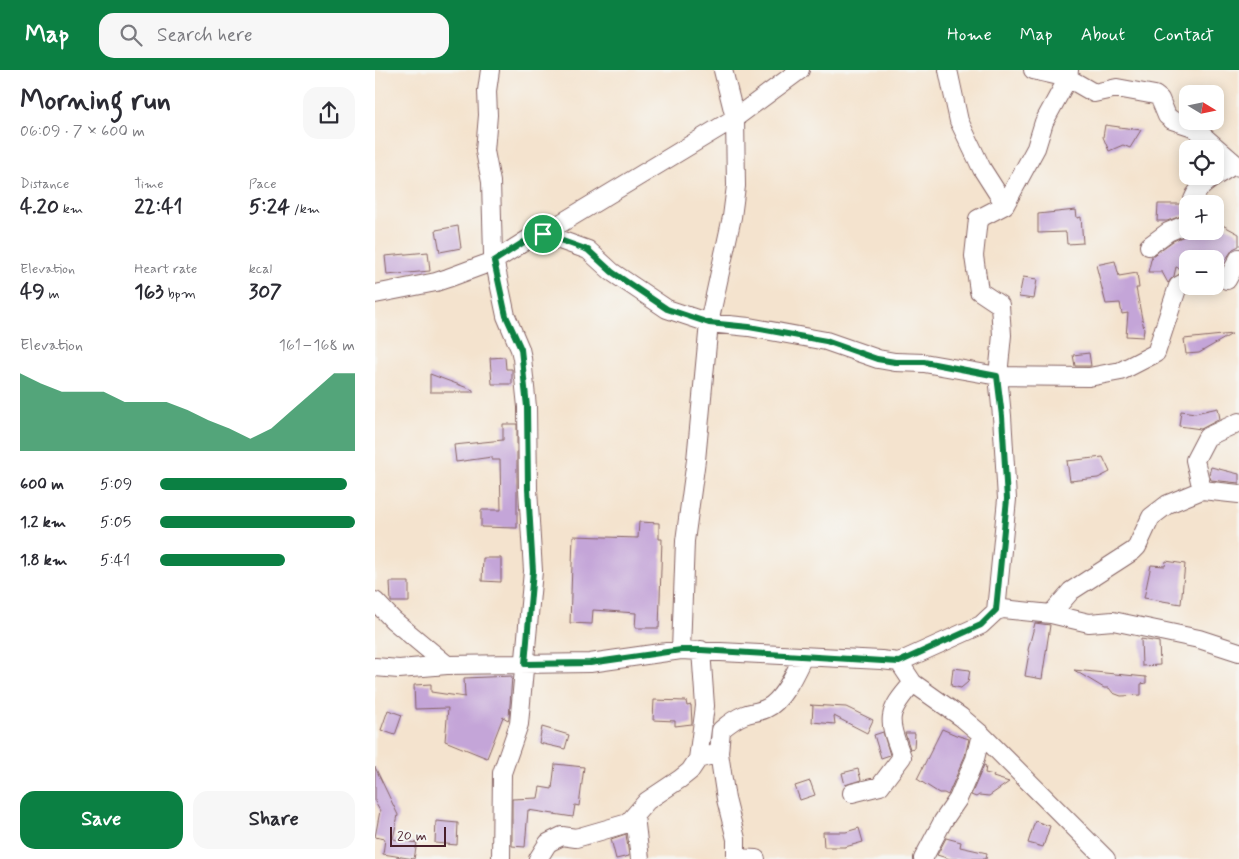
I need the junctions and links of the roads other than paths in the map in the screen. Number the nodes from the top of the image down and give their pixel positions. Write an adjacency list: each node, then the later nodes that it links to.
1 (490, 70): 15 (street)
2 (723, 70): 7 (street)
3 (799, 70): 7 (street)
4 (948, 70): 10 (street)
5 (1033, 70): 6 (street)
6 (1069, 74): 8 (street); 10 (street)
7 (735, 118): 12 (street); 19 (street)
8 (1237, 166): 9 (street)
9 (1196, 195)
10 (1005, 205): 20 (street)
11 (1179, 227): 13 (street)
12 (543, 234): 15 (street); 19 (street)
13 (1149, 246)
14 (1239, 258): 16 (street)
15 (494, 261): 18 (street); 32 (street)
16 (1227, 282)
17 (1179, 285): 20 (street)
18 (375, 294)
19 (709, 323): 20 (street); 27 (street)
20 (997, 376): 25 (street)
21 (1239, 422): 22 (street)
22 (1202, 490): 23 (street); 26 (street)
23 (1239, 494)
24 (375, 601): 33 (street)
25 (996, 610): 26 (street); 31 (street)
26 (1051, 614): 29 (street)
27 (681, 650): 28 (street); 32 (street)
28 (701, 650): 30 (street); 38 (street)
29 (1239, 652)
30 (803, 656): 31 (street); 37 (street)
31 (899, 662): 35 (street)
32 (525, 664): 33 (street); 42 (street)
33 (447, 665): 34 (street)
34 (375, 667)
35 (913, 683): 36 (street); 39 (street)
36 (981, 734): 46 (street); 47 (street)
37 (719, 753): 38 (street); 41 (street)
38 (699, 759): 40 (street)
39 (853, 793)
40 (635, 816): 43 (street); 44 (street)
41 (736, 858): 45 (street)
42 (501, 859)
43 (539, 859)
44 (639, 859)
45 (756, 859)
46 (923, 859)
47 (1106, 859)

